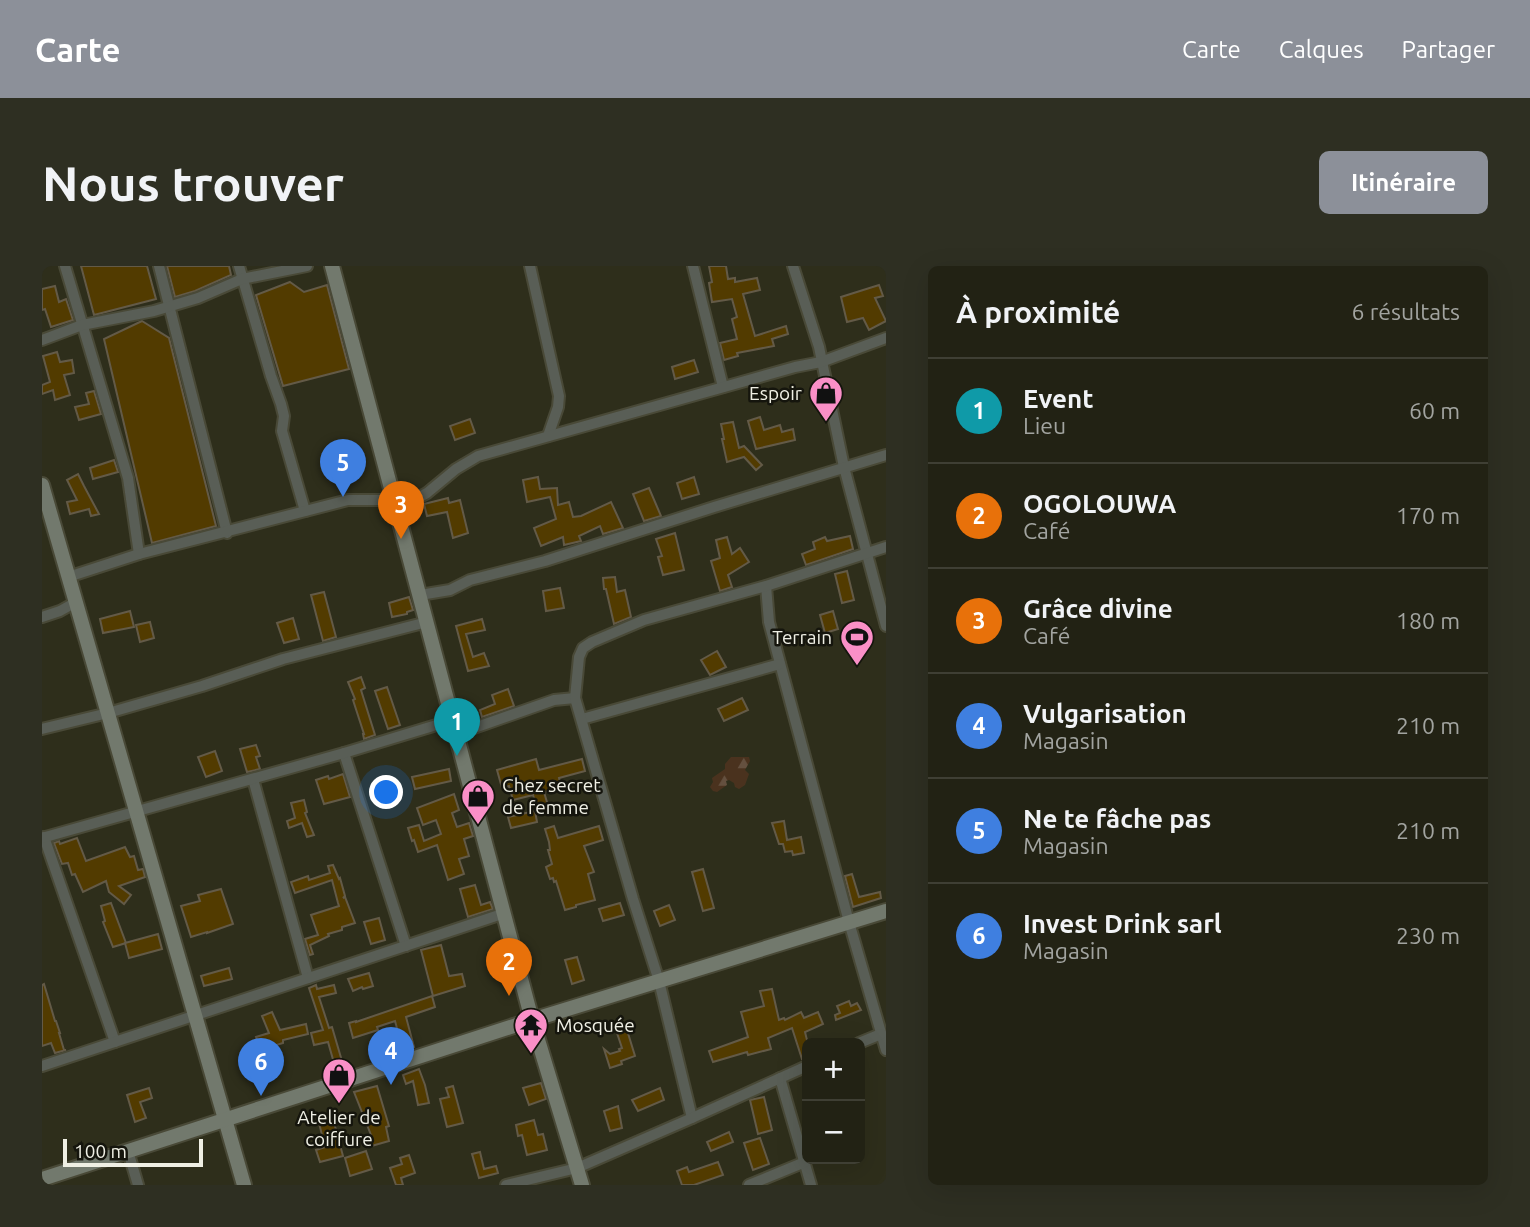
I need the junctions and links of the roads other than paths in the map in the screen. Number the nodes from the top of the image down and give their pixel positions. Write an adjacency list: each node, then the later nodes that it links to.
1 (65, 266): 11 (street)
2 (159, 266): 10 (street)
3 (239, 266): 9 (street)
4 (307, 266): 9 (street)
5 (332, 266): 20 (street)
6 (530, 266): 16 (street)
7 (693, 266): 15 (street)
8 (793, 266): 14 (street)
9 (242, 279): 10 (street); 21 (street)
10 (170, 306): 11 (street); 22 (street)
11 (82, 325): 13 (street); 27 (street)
12 (886, 338): 14 (street)
13 (42, 340)
14 (821, 362): 15 (street); 18 (street)
15 (723, 387): 16 (street)
16 (548, 436): 20 (street)
17 (886, 455): 18 (street)
18 (844, 467): 26 (street); 30 (street)
19 (42, 485): 28 (street)
20 (396, 504): 21 (street); 30 (street)
21 (305, 511): 23 (street)
22 (222, 512): 23 (street); 24 (street)
23 (244, 528): 24 (street)
24 (227, 533): 27 (street)
25 (886, 548): 26 (street)
26 (868, 553): 29 (street); 34 (street)
27 (139, 554): 28 (street)
28 (68, 577): 31 (street)
29 (766, 586): 35 (street); 36 (street)
30 (420, 595): 33 (street)
31 (76, 602): 32 (street); 37 (street)
32 (42, 617)
33 (427, 622): 37 (street); 39 (street)
34 (886, 626)
35 (780, 664): 38 (street); 47 (street)
36 (575, 698): 38 (street); 39 (street)
37 (108, 713): 40 (street); 43 (street)
38 (582, 719): 50 (street)
39 (455, 727): 41 (street); 46 (street)
40 (42, 729)
41 (345, 753): 42 (street); 48 (street)
42 (253, 779): 43 (street); 49 (street)
43 (136, 812): 44 (street); 51 (street)
44 (43, 837): 55 (street)
45 (886, 911): 47 (street)
46 (505, 913): 48 (street); 52 (street)
47 (849, 922): 50 (street); 53 (street)
48 (406, 946): 49 (street)
49 (308, 978): 51 (street)
50 (659, 981): 52 (street); 60 (street)
51 (194, 1016): 55 (street); 61 (street)
52 (532, 1020): 61 (street); 66 (street)
53 (881, 1034): 54 (street); 56 (street)
54 (865, 1041)
55 (114, 1042): 57 (street)
56 (886, 1050)
57 (42, 1066)
58 (802, 1068): 59 (street)
59 (780, 1078): 60 (street); 62 (street)
60 (692, 1118): 66 (street)
61 (224, 1120): 63 (street); 69 (street)
62 (802, 1149)
63 (128, 1151): 67 (street); 68 (street)
64 (802, 1164): 72 (street)
65 (806, 1164): 73 (street)
66 (577, 1168): 70 (street); 71 (street)
67 (42, 1179)
68 (138, 1185)
69 (244, 1185)
70 (506, 1185)
71 (582, 1185)
72 (749, 1185)
73 (811, 1185)

